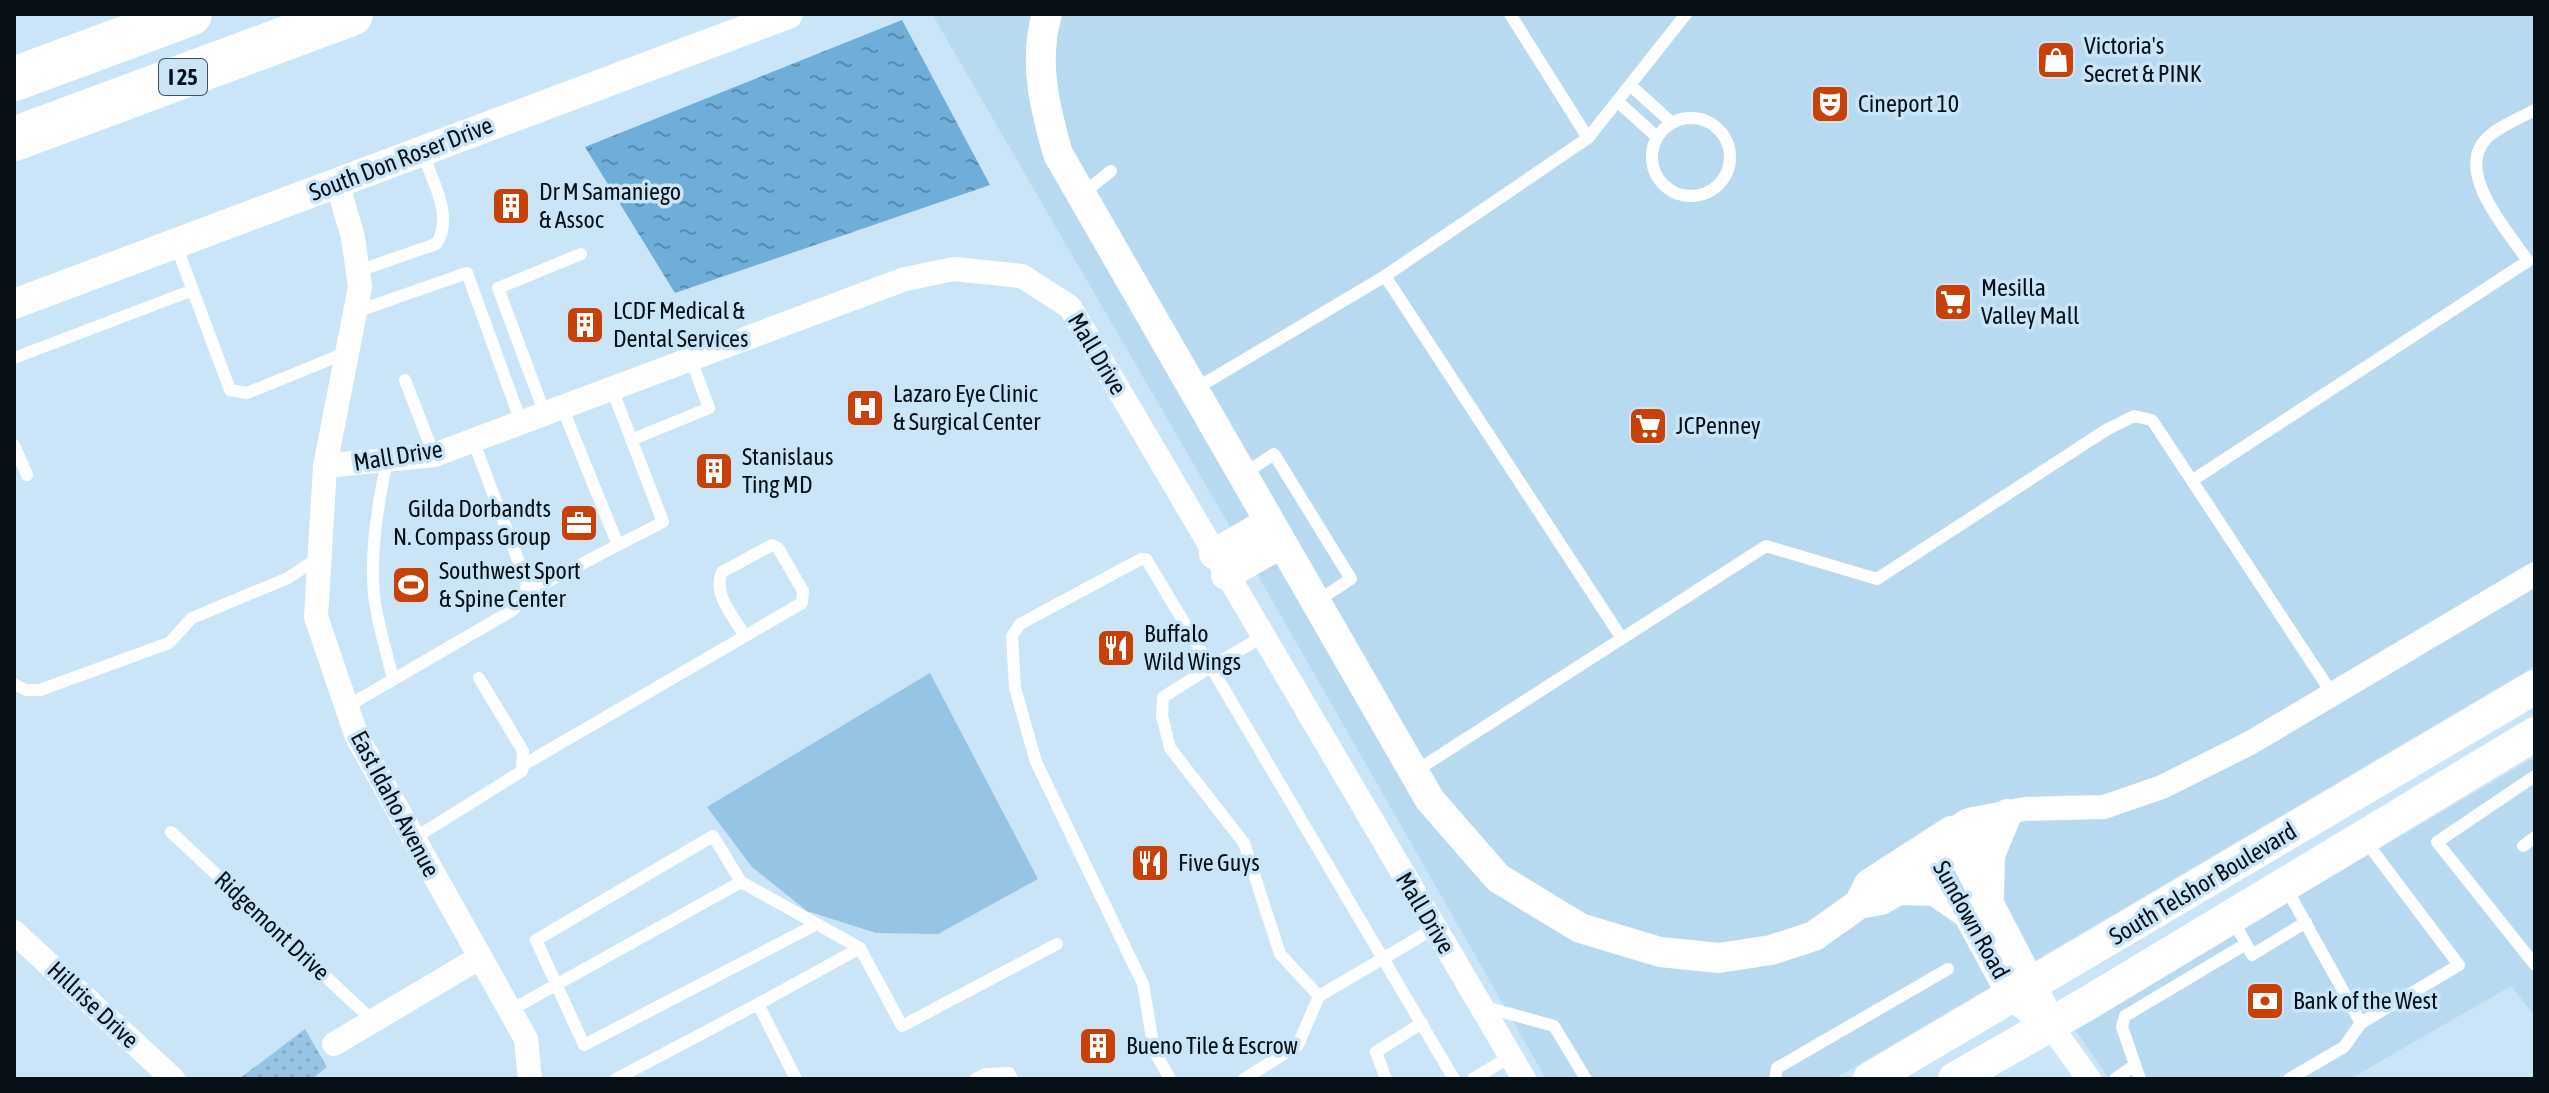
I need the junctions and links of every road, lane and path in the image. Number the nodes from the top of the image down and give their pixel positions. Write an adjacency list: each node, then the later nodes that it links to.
1 (190, 14): 9 (highway, I 25)
2 (351, 14): 16 (highway, I 25)
3 (788, 14): 17 (street, South Don Roser Drive)
4 (1027, 14): 8 (street)
5 (1047, 14): 8 (street)
6 (1510, 14): 15 (lane)
7 (1686, 14): 10 (lane)
8 (1040, 58): 20 (street)
9 (14, 79)
10 (1630, 85): 11 (lane); 13 (lane)
11 (1617, 101): 14 (lane); 15 (lane)
12 (2535, 110): 46 (lane)
13 (1672, 123): 14 (lane); 14 (lane)
14 (1657, 137)
15 (1588, 138): 24 (lane)
16 (14, 139)
17 (422, 151): 19 (street, South Don Roser Drive); 23 (lane)
18 (1111, 171): 20 (lane)
19 (337, 183): 21 (street, South Don Roser Drive); 23 (street, East Idaho Avenue)
20 (1081, 195): 35 (street)
21 (176, 243): 25 (lane); 26 (street, South Don Roser Drive)
22 (581, 254): 28 (lane)
23 (358, 271): 27 (street, East Idaho Avenue)
24 (1385, 276): 35 (lane); 56 (lane)
25 (193, 290): 30 (lane); 31 (lane)
26 (14, 304)
27 (355, 313): 29 (lane); 30 (street, East Idaho Avenue)
28 (517, 338): 29 (lane); 36 (lane)
29 (494, 347): 37 (lane)
30 (348, 352): 43 (street, East Idaho Avenue)
31 (14, 358)
32 (691, 359): 34 (street, Mall Drive); 39 (lane); 50 (street, Mall Drive)
33 (405, 380): 41 (lane)
34 (612, 389): 36 (street, Mall Drive); 39 (lane)
35 (1193, 390): 45 (street)
36 (553, 410): 37 (street, Mall Drive); 48 (lane)
37 (521, 422): 38 (street, Mall Drive)
38 (473, 440): 41 (street, Mall Drive); 52 (lane)
39 (631, 440): 48 (lane)
40 (14, 445): 44 (lane)
41 (434, 455): 42 (street, Mall Drive)
42 (387, 460): 43 (street, Mall Drive); 59 (lane)
43 (325, 466): 49 (street, East Idaho Avenue)
44 (27, 475)
45 (1242, 475): 47 (street); 53 (lane)
46 (2193, 480): 56 (lane); 61 (lane)
47 (1275, 532): 50 (street); 53 (street)
48 (618, 545): 52 (lane)
49 (320, 557): 60 (lane); 62 (street, East Idaho Avenue)
50 (1220, 564): 55 (street, Mall Drive)
51 (2535, 574): 61 (street)
52 (526, 593): 59 (lane)
53 (1315, 602): 65 (street)
54 (745, 636): 54 (lane); 64 (lane)
55 (1262, 637): 57 (lane); 81 (street, Mall Drive)
56 (1621, 637): 65 (lane)
57 (1211, 667): 87 (lane); 92 (lane); 109 (lane)
58 (479, 678): 64 (lane)
59 (393, 680): 62 (lane)
60 (14, 684)
61 (2333, 695): 67 (street)
62 (346, 707): 70 (street, East Idaho Avenue)
63 (2527, 721): 71 (main road, South Telshor Boulevard); 91 (main road, South Telshor Boulevard)
64 (525, 764): 70 (lane)
65 (1414, 772): 77 (street)
66 (2535, 776): 88 (lane)
67 (2007, 814): 73 (street); 78 (street)
68 (171, 832): 96 (lane, Ridgemont Drive)
69 (2535, 837): 72 (lane)
70 (413, 839): 86 (street, East Idaho Avenue)
71 (2364, 839): 75 (main road, South Telshor Boulevard); 98 (lane)
72 (2523, 846)
73 (1946, 848): 76 (street); 77 (street); 78 (street, Sundown Road)
74 (741, 882): 80 (lane); 90 (lane); 90 (lane)
75 (2285, 886): 79 (lane); 82 (main road, South Telshor Boulevard)
76 (1898, 890): 77 (street); 78 (street)
77 (1859, 904)
78 (1979, 909): 91 (street, Sundown Road)
79 (2306, 922): 82 (lane); 98 (lane)
80 (817, 924): 85 (lane); 90 (lane)
81 (1435, 928): 87 (lane); 94 (street, Mall Drive)
82 (2238, 931): 99 (main road, South Telshor Boulevard); 102 (lane)
83 (14, 932): 103 (street, Hillrise Drive)
84 (1057, 944): 85 (lane)
85 (860, 948): 93 (lane)
86 (479, 958): 95 (street, East Idaho Avenue); 96 (street)
87 (1383, 958): 92 (lane); 97 (lane)
88 (2535, 965)
89 (1948, 969): 116 (lane)
90 (558, 984): 95 (lane)
91 (2022, 989): 99 (street, Sundown Road); 117 (main road, South Telshor Boulevard)
92 (1319, 996): 110 (lane)
93 (758, 1004): 105 (lane); 106 (lane)
94 (1481, 1005): 101 (street, Mall Drive); 115 (lane)
95 (509, 1011): 104 (street, East Idaho Avenue)
96 (373, 1021): 100 (street)
97 (1422, 1023): 111 (lane); 112 (lane)
98 (2361, 1023): 122 (lane)
99 (2050, 1025): 118 (main road, South Telshor Boulevard); 119 (street, Sundown Road)
100 (334, 1044)
101 (1511, 1056): 113 (lane); 114 (street, Mall Drive)
102 (2135, 1065): 120 (lane); 121 (lane)
103 (173, 1079)
104 (530, 1079)
105 (616, 1079)
106 (796, 1079)
107 (976, 1079): 108 (lane)
108 (1012, 1079)
109 (1170, 1079)
110 (1244, 1079)
111 (1386, 1079)
112 (1454, 1079)
113 (1473, 1079)
114 (1524, 1079)
115 (1586, 1079)
116 (1775, 1079)
117 (1870, 1079)
118 (1955, 1079)
119 (2089, 1079)
120 (2115, 1079)
121 (2140, 1079)
122 (2289, 1079)

